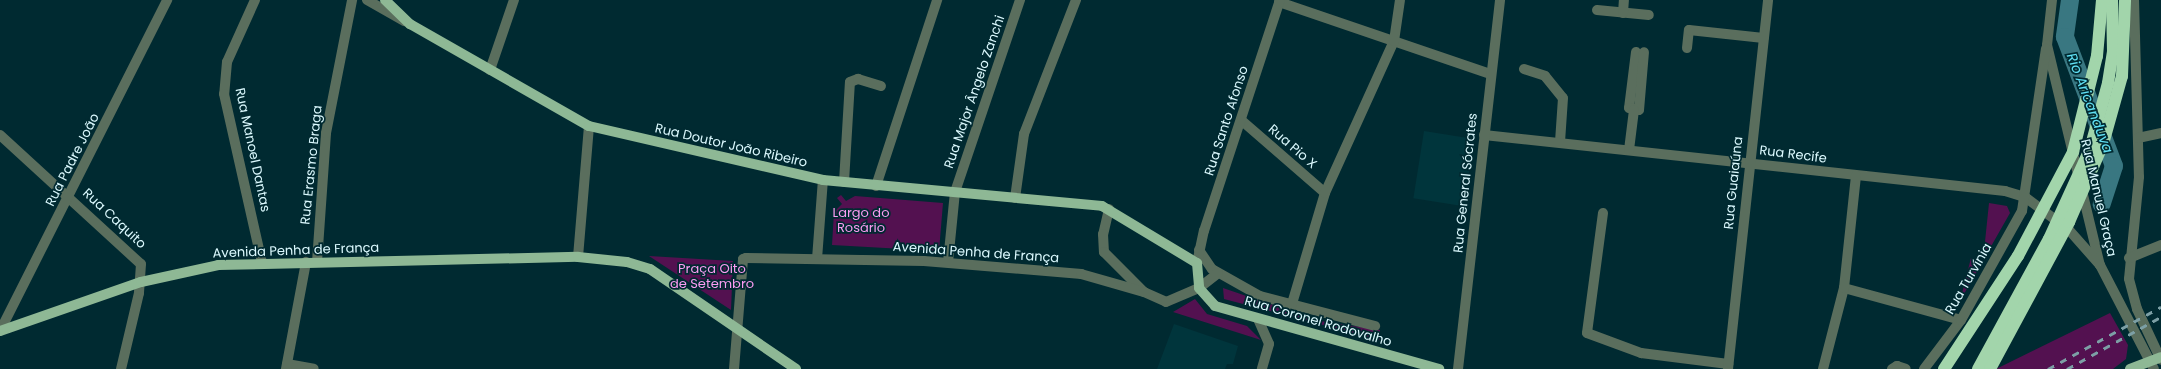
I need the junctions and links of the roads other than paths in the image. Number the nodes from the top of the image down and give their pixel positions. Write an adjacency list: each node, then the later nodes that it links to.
1 (167, 0): 48 (street, Rua Padre João)
2 (255, 0): 61 (street, Rua Manoel Dantas)
3 (352, 0): 59 (street, Rua Erasmo Braga)
4 (367, 0): 23 (street)
5 (385, 0): 23 (main road, Rua Doutor João Ribeiro)
6 (514, 0): 30 (street)
7 (937, 0): 45 (street)
8 (1020, 0): 46 (street, Rua Major Ângelo Zanchi)
9 (1076, 0): 50 (street)
10 (1400, 0): 25 (street)
11 (1500, 0): 31 (street, Rua General Sócrates)
12 (1624, 0): 21 (street)
13 (1768, 0): 24 (street, Rua Guaiaúna)
14 (2052, 0): 26 (street, Rua Manuel Graça)
15 (2102, 0): 89 (highway, bridge)
16 (2112, 0): 90 (highway, bridge)
17 (2125, 0): 91 (highway, bridge)
18 (2134, 0): 38 (street)
19 (1280, 1): 25 (street); 33 (street, Rua Santo Afonso)
20 (1597, 10): 21 (street)
21 (1623, 12): 22 (street)
22 (1649, 15)
23 (410, 24): 30 (main road, Rua Doutor João Ribeiro)
24 (1764, 38): 27 (street); 41 (street, Rua Guaiaúna)
25 (1394, 41): 31 (street); 47 (street)
26 (2047, 45): 49 (street, Rua Turvínia); 63 (street, Rua Manuel Graça)
27 (1687, 48)
28 (1640, 52): 40 (street)
29 (1524, 69): 39 (street)
30 (490, 70): 34 (main road, Rua Doutor João Ribeiro)
31 (1491, 74): 36 (street, Rua General Sócrates)
32 (881, 86): 44 (street)
33 (1241, 120): 47 (street, Rua Pio X); 54 (street, Rua Santo Afonso)
34 (589, 126): 43 (main road, Rua Doutor João Ribeiro); 56 (street)
35 (2161, 133): 38 (street)
36 (1484, 134): 39 (street, Rua Recife); 84 (street, Rua General Sócrates)
37 (0, 135): 48 (street, Rua Caquito)
38 (2138, 138): 57 (street)
39 (1560, 142): 40 (street, Rua Recife)
40 (1629, 150): 41 (street, Rua Recife)
41 (1750, 163): 42 (street, Rua Recife); 76 (street, Rua Guaiaúna)
42 (1856, 176): 49 (street, Rua Recife); 67 (street)
43 (824, 180): 44 (main road, Rua Doutor João Ribeiro); 58 (street)
44 (844, 182): 45 (main road, Rua Doutor João Ribeiro)
45 (876, 186): 46 (main road, Rua Doutor João Ribeiro)
46 (955, 192): 50 (main road, Rua Doutor João Ribeiro); 60 (street)
47 (1325, 193): 69 (street)
48 (70, 195): 65 (street, Rua Caquito); 74 (street, Rua Padre João)
49 (2026, 197): 63 (street); 71 (street, Rua Turvínia)
50 (1015, 198): 51 (main road, Rua Doutor João Ribeiro)
51 (1109, 208): 55 (main road, Rua Doutor João Ribeiro); 68 (street)
52 (1602, 213): 76 (street)
53 (2161, 245): 57 (street)
54 (1199, 250): 55 (street); 62 (street, Rua Santo Afonso); 64 (street)
55 (1185, 255): 62 (main road, Rua Doutor João Ribeiro)
56 (578, 258): 59 (main road, Avenida Penha de França); 72 (main road, Avenida Penha de França)
57 (2129, 258): 75 (street)
58 (817, 259): 60 (street, Avenida Penha de França); 72 (street, Avenida Penha de França)
59 (311, 262): 61 (main road, Avenida Penha de França); 77 (street, Rua Erasmo Braga)
60 (948, 262): 68 (street, Avenida Penha de França)
61 (262, 263): 65 (main road, Avenida Penha de França)
62 (1197, 263): 66 (main road)
63 (2100, 265): 75 (street, Rua Manuel Graça)
64 (1218, 273): 66 (street, Avenida Penha de França); 69 (street)
65 (141, 282): 74 (main road, Avenida Penha de França); 78 (street, Rua Caquito)
66 (1199, 288): 68 (street, Avenida Penha de França); 70 (main road, Rua Coronel Rodovalho)
67 (1844, 288): 71 (street); 85 (street)
68 (1144, 292)
69 (1291, 307): 73 (street)
70 (1258, 319): 82 (street); 83 (main road, Rua Coronel Rodovalho)
71 (1961, 320): 88 (street, Rua Turvínia)
72 (737, 326): 80 (street); 81 (main road, Avenida Penha de França)
73 (1375, 326)
74 (0, 331)
75 (2158, 361): 92 (main road)
76 (1728, 366)
77 (287, 367): 79 (street)
78 (121, 369)
79 (314, 369)
80 (734, 369)
81 (796, 369)
82 (1262, 369)
83 (1439, 369)
84 (1458, 369)
85 (1823, 369)
86 (1892, 369): 87 (street)
87 (1906, 369)
88 (1924, 369)
89 (1944, 369)
90 (1978, 369)
91 (1990, 369)
92 (2130, 369)

